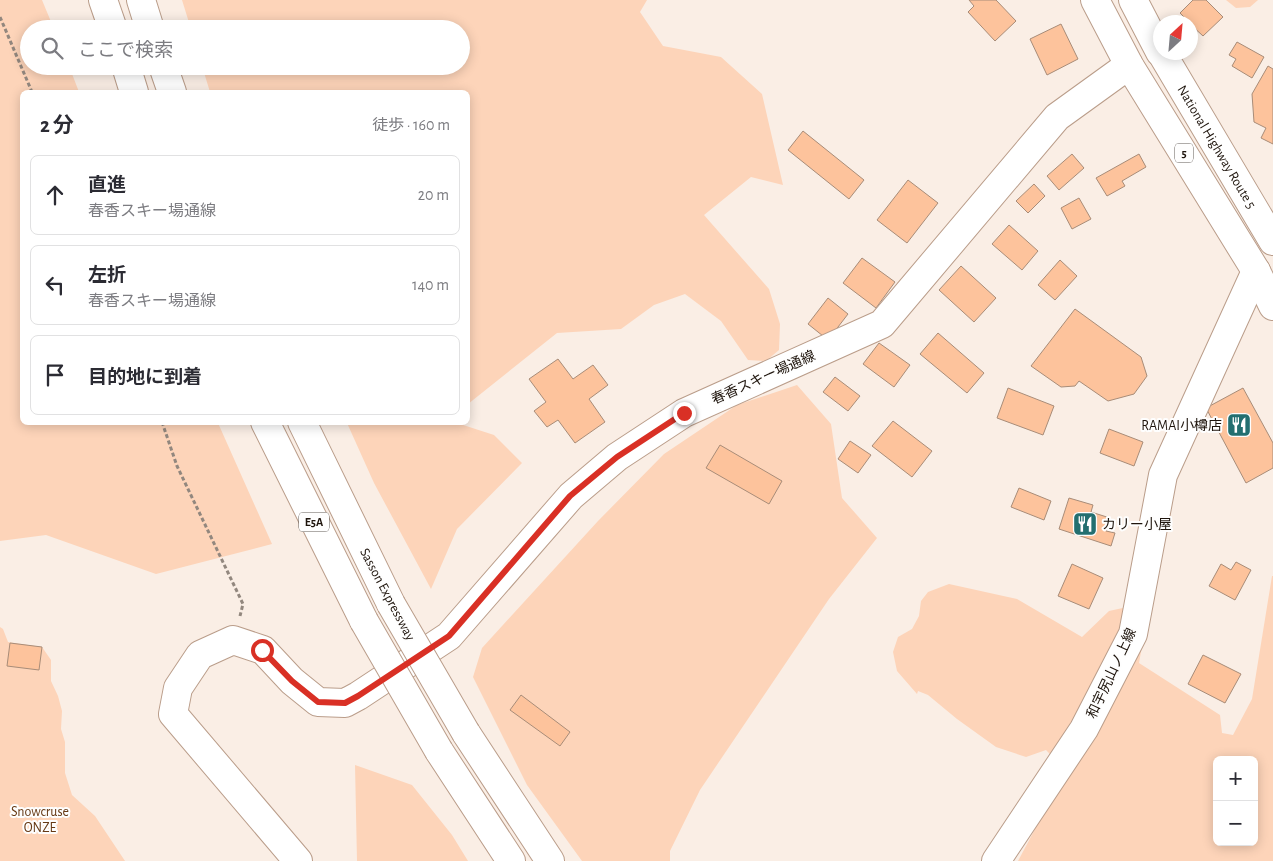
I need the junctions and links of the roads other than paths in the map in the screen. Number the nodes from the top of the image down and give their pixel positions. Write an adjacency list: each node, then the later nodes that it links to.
1 (103, 0): 5 (main road)
2 (141, 0): 6 (main road)
3 (1095, 0): 9 (main road, 5)
4 (1133, 0): 7 (main road, National Highway Route 5 / 5)
5 (110, 20)
6 (147, 20)
7 (1153, 37)
8 (1166, 60): 14 (main road, National Highway Route 5 / 5)
9 (1130, 64): 15 (main road, 5); 19 (main road, 春香スキー場通線)
10 (129, 75): 12 (main road)
11 (166, 75): 13 (main road)
12 (133, 90)
13 (171, 90)
14 (1272, 236)
15 (1256, 271): 16 (main road, 5); 22 (main road, 和宇尻山ノ上線)
16 (1273, 306)
17 (267, 425): 20 (main road, E5A, bridge)
18 (303, 425): 21 (main road, Sasson Expressway / E5A, bridge)
19 (298, 861)
20 (511, 861)
21 (550, 861)
22 (996, 861)

